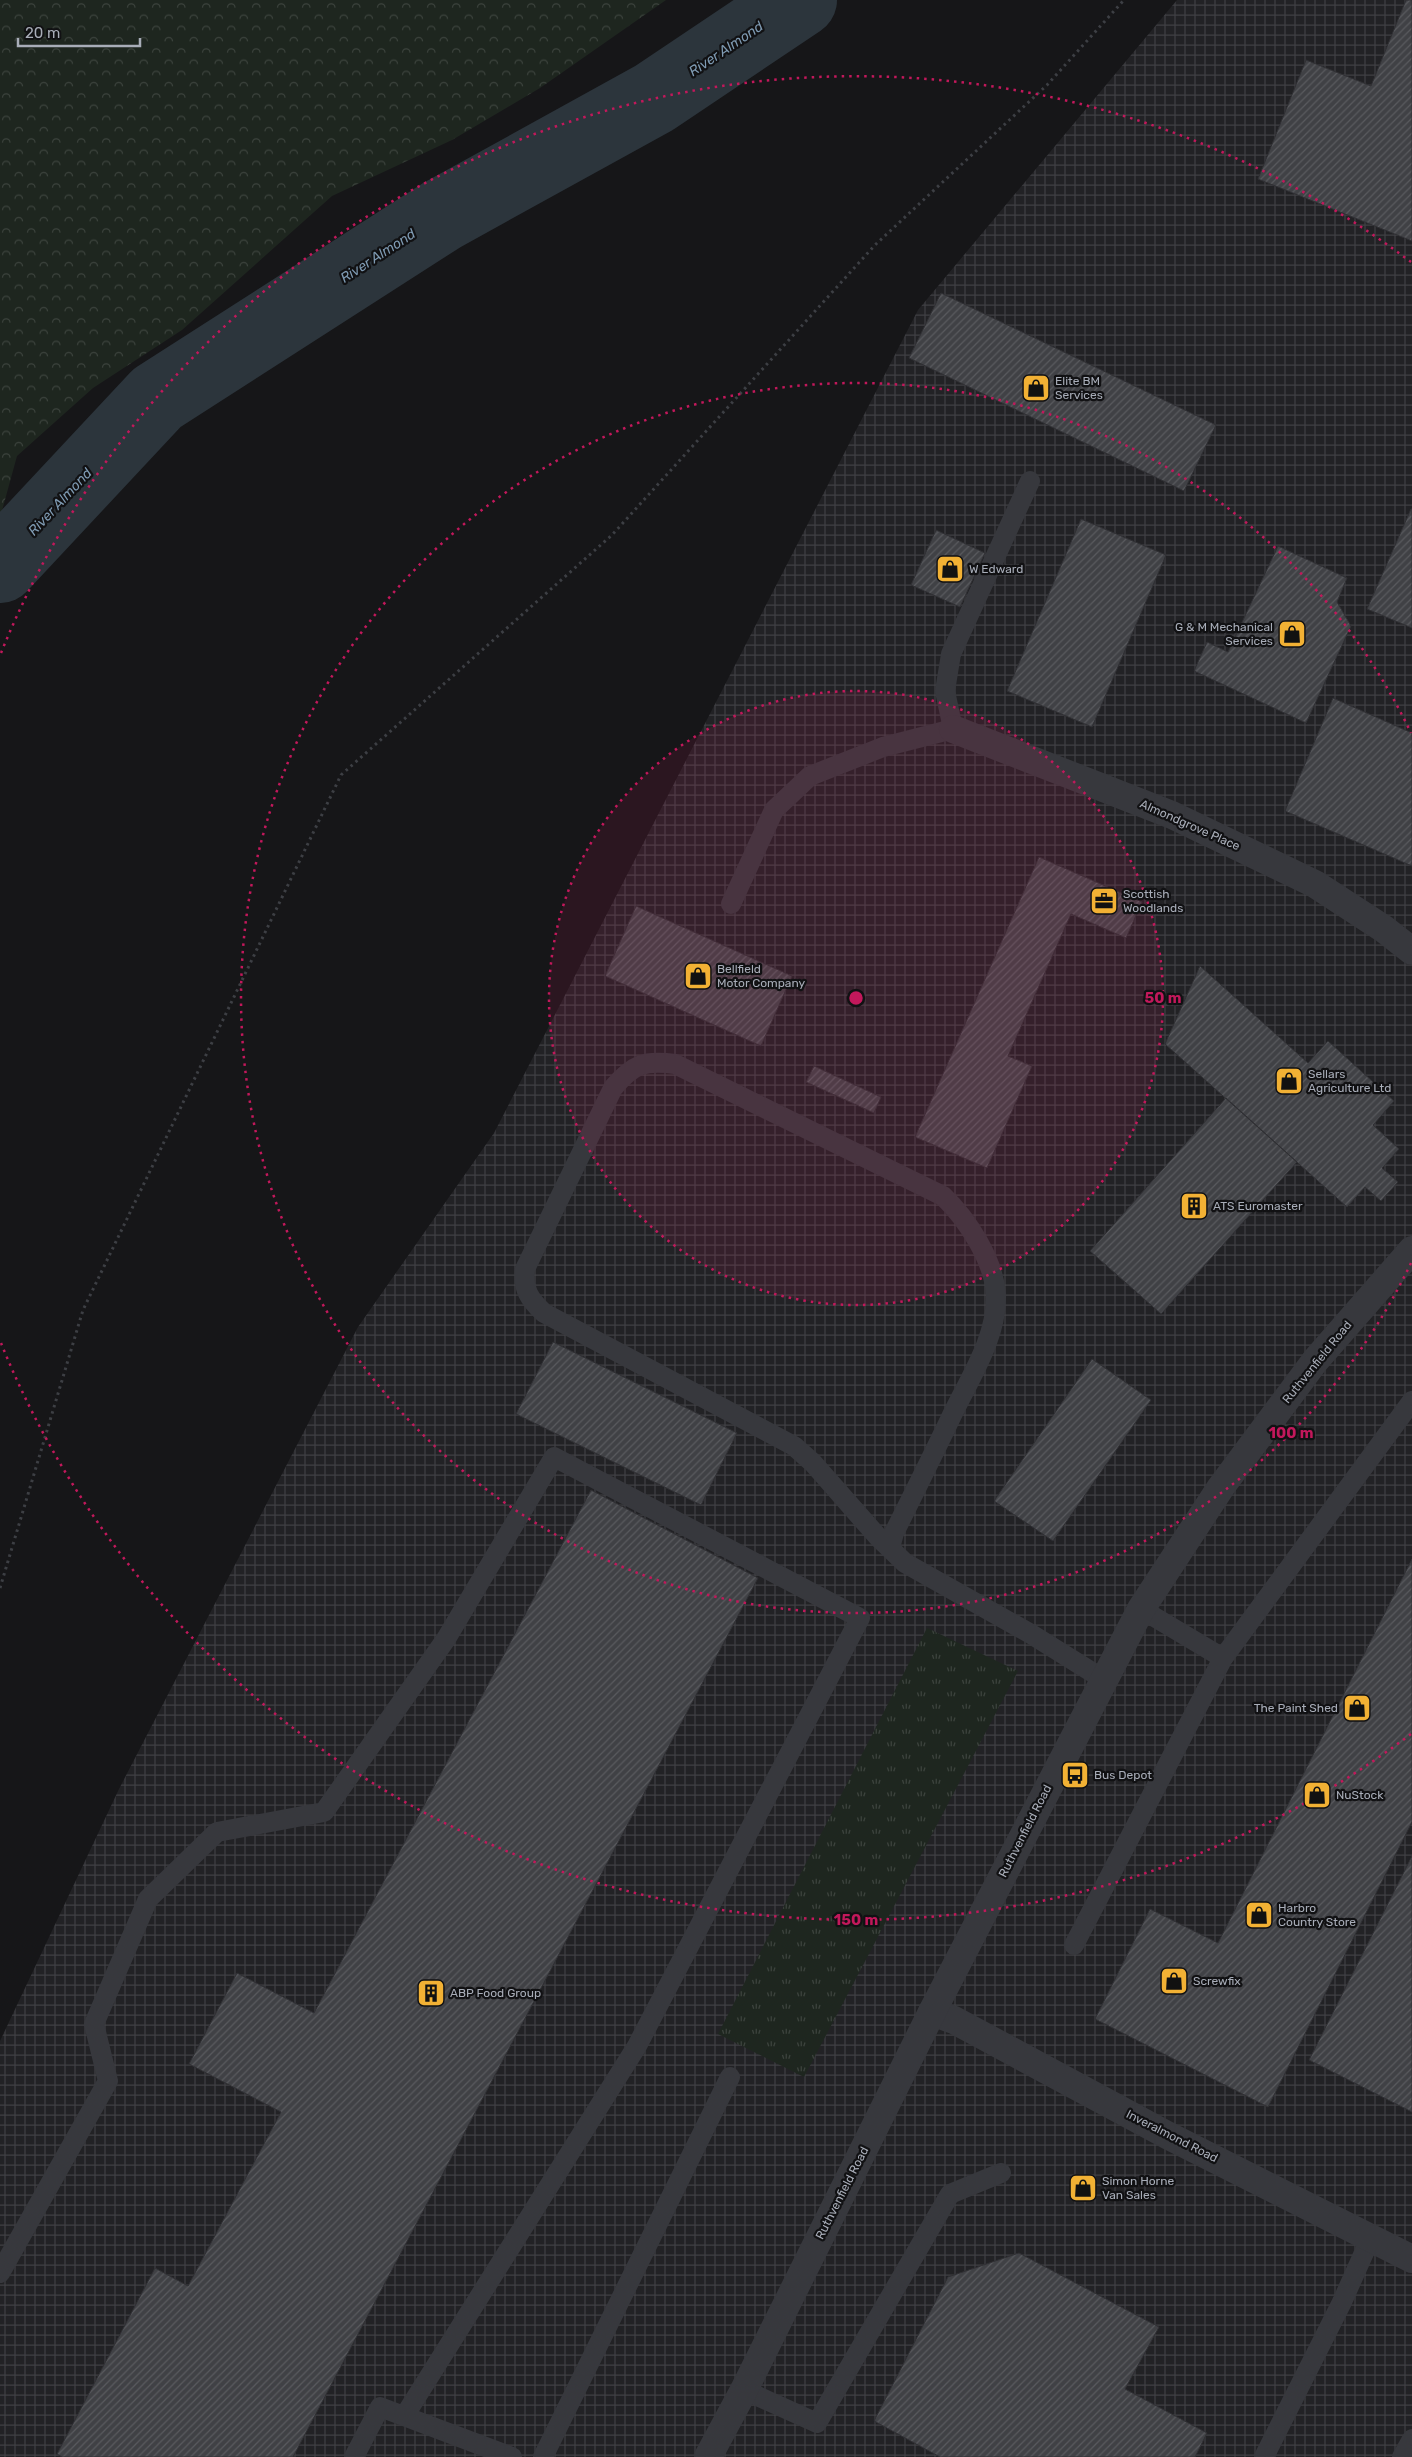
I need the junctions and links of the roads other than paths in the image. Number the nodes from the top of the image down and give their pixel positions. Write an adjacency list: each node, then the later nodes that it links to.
1 (1030, 481): 2 (lane)
2 (953, 729): 3 (lane); 4 (street, Almondgrove Place)
3 (731, 904)
4 (1412, 951)
5 (1412, 1250): 8 (street, Ruthvenfield Road)
6 (1412, 1401): 9 (lane)
7 (890, 1548): 7 (lane); 10 (lane)
8 (1141, 1609): 9 (lane); 10 (street, Ruthvenfield Road)
9 (1223, 1658): 11 (lane)
10 (1103, 1678): 12 (street, Ruthvenfield Road)
11 (1074, 1945)
12 (932, 2012): 15 (street, Inveralmond Road); 18 (street, Ruthvenfield Road)
13 (730, 2077): 23 (lane)
14 (1001, 2173): 18 (lane)
15 (1371, 2237): 16 (street, Inveralmond Road); 25 (lane)
16 (1412, 2259)
17 (0, 2273): 19 (lane)
18 (744, 2390): 24 (street, Ruthvenfield Road)
19 (405, 2415): 21 (lane); 22 (lane)
20 (1412, 2439): 26 (lane)
21 (354, 2457)
22 (512, 2457)
23 (543, 2457)
24 (708, 2457)
25 (1264, 2457)
26 (1402, 2457)

